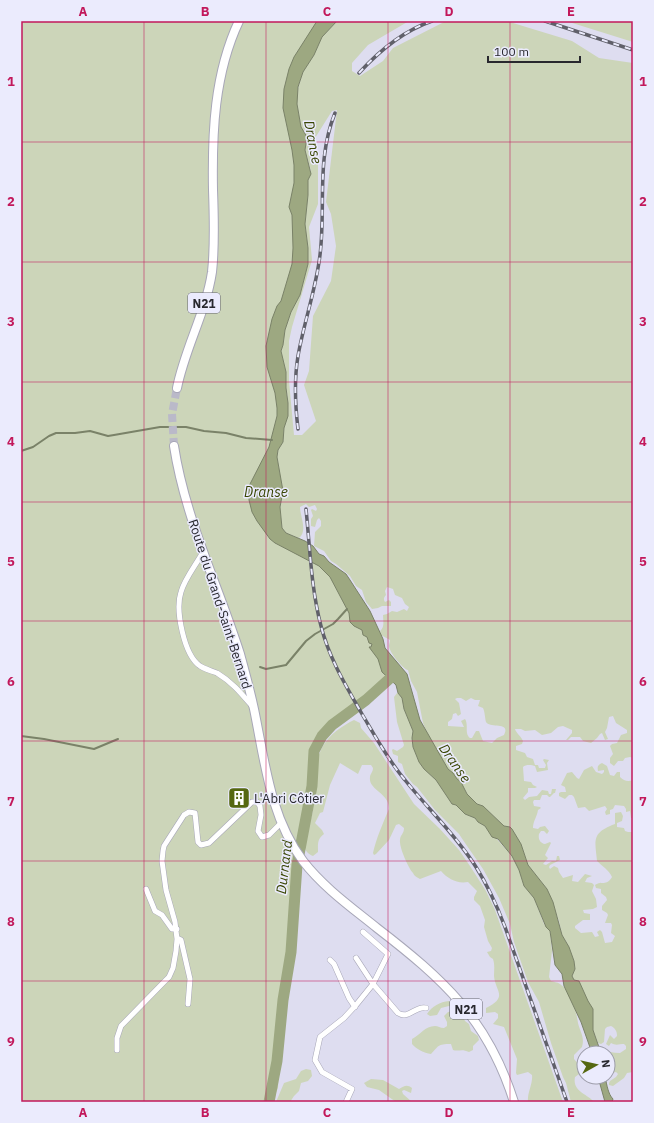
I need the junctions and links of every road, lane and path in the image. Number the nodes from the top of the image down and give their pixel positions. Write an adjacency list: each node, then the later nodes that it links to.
1 (239, 21): 2 (main road, N21)
2 (177, 388)
3 (174, 446): 4 (main road, Route du Grand-Saint-Bernard / N21)
4 (204, 551): 5 (main road, Route du Grand-Saint-Bernard / N21); 5 (street)
5 (254, 709): 6 (main road, Route du Grand-Saint-Bernard / N21)
6 (281, 822): 8 (street); 19 (main road, Route du Grand-Saint-Bernard / N21)
7 (146, 889): 8 (street)
8 (176, 929): 10 (street)
9 (363, 932): 13 (street)
10 (177, 938): 14 (street); 17 (street)
11 (356, 958): 13 (street)
12 (330, 960): 15 (street)
13 (373, 984): 15 (street); 16 (street)
14 (188, 1004)
15 (356, 1006): 18 (street)
16 (426, 1008)
17 (117, 1050)
18 (346, 1102)
19 (514, 1102)

